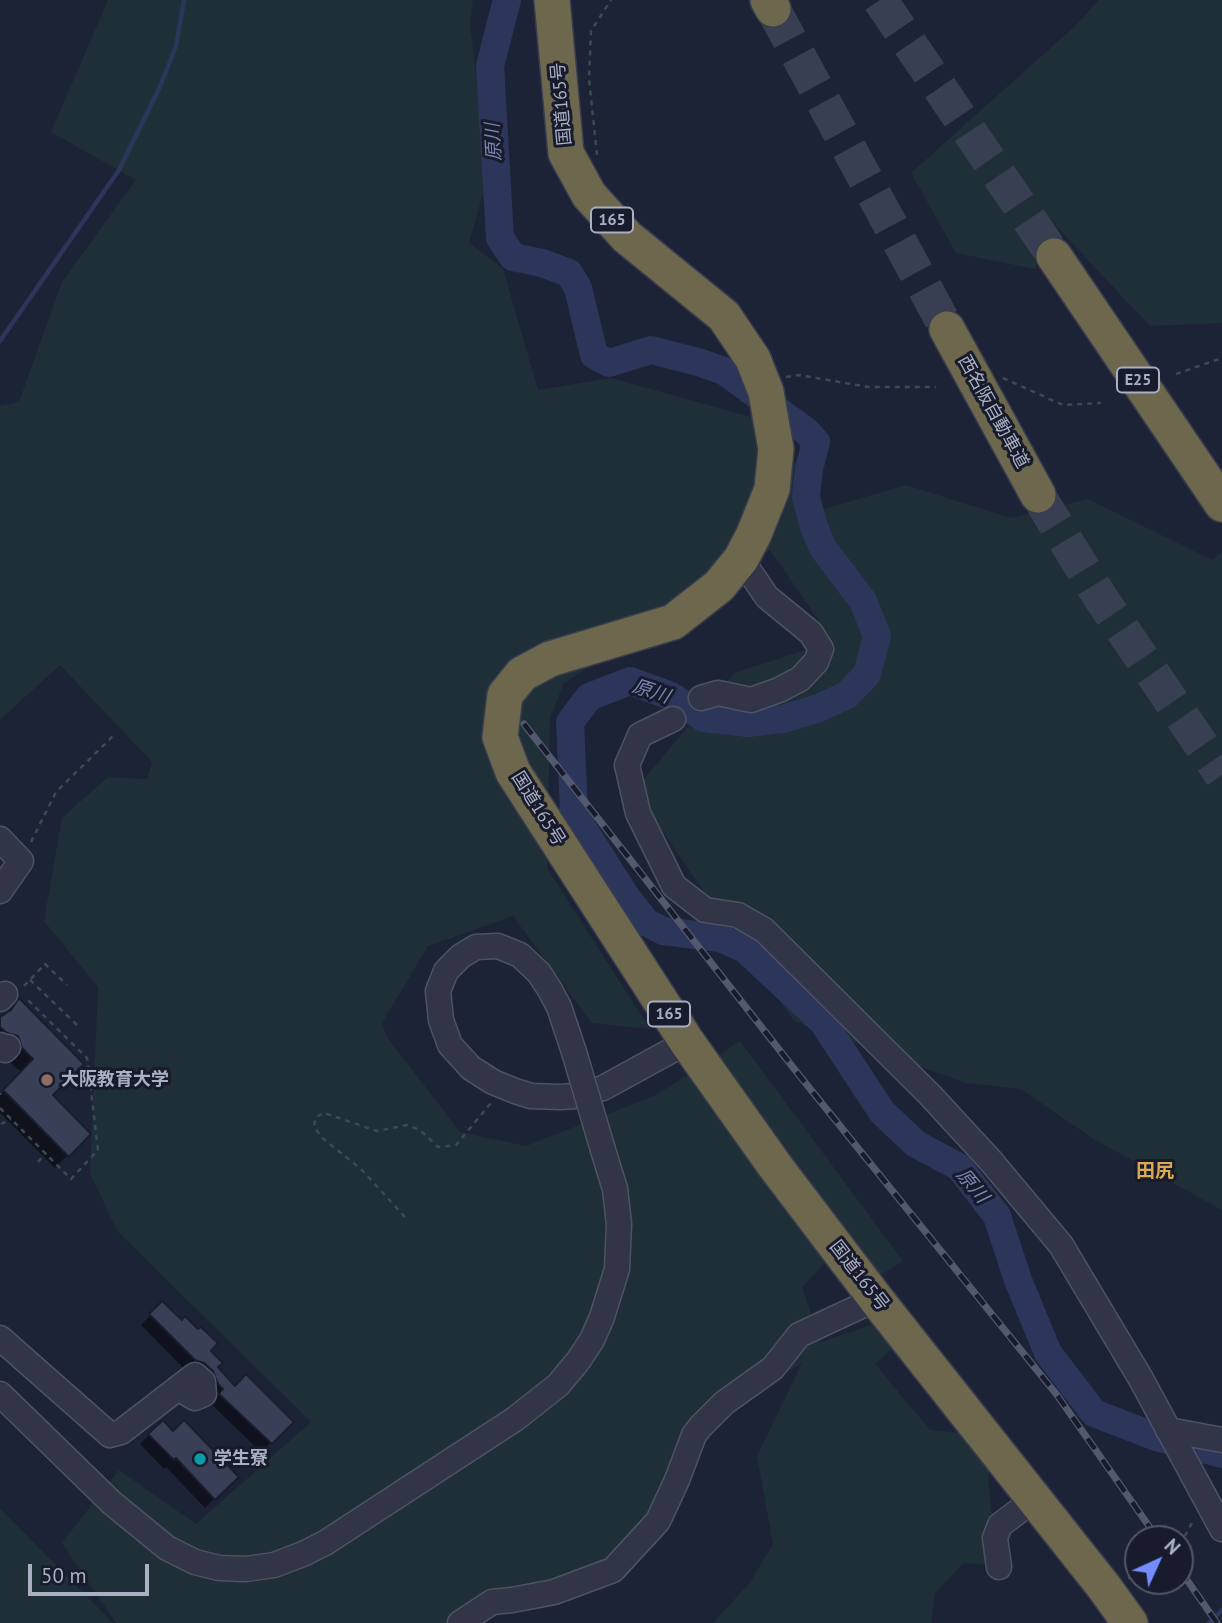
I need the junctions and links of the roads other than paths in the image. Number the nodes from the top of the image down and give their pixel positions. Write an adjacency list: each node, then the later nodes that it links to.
1 (557, 9): 6 (highway, 国道165号 / 165)
2 (1054, 256): 5 (highway, E25)
3 (947, 329): 4 (highway, 西名阪自動車道)
4 (1038, 495)
5 (1222, 504)
6 (741, 559): 7 (street); 11 (highway, 国道165号 / 165)
7 (701, 698)
8 (673, 719): 16 (street)
9 (0, 839): 10 (street)
10 (0, 891)
11 (687, 1042): 12 (highway, 国道165号 / 165); 15 (street, bridge)
12 (876, 1299): 18 (highway, 国道165号 / 165); 22 (street)
13 (0, 1338): 14 (street)
14 (178, 1388)
15 (0, 1394)
16 (1168, 1430): 17 (street); 19 (street)
17 (1222, 1440)
18 (1035, 1499): 21 (street); 23 (highway, 国道165号 / 165)
19 (1215, 1500): 20 (street)
20 (1222, 1529)
21 (999, 1567)
22 (460, 1623)
23 (1130, 1623)

